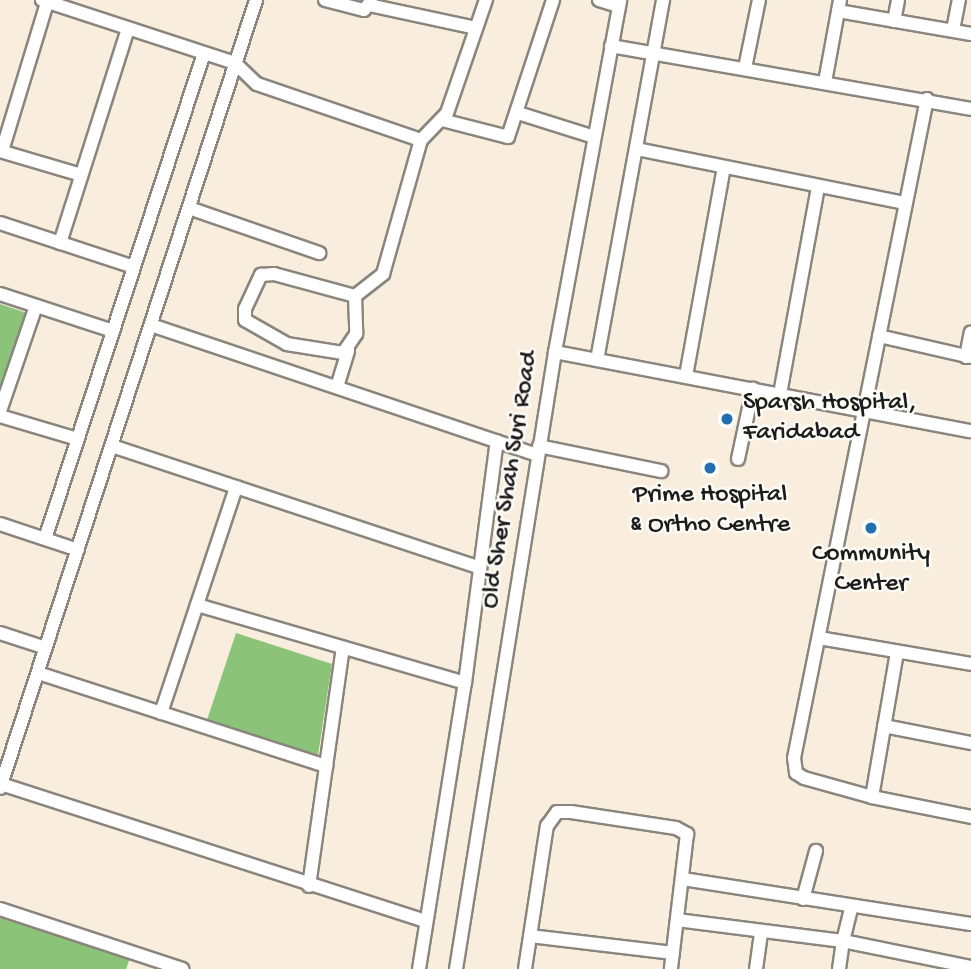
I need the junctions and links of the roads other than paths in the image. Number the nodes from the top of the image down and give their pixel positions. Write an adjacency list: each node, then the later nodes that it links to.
1 (256, 0): 22 (street)
2 (325, 0): 11 (street)
3 (486, 0): 15 (street)
4 (554, 0): 27 (street)
5 (599, 0): 12 (street)
6 (663, 0): 21 (street)
7 (759, 0): 23 (street)
8 (898, 0): 14 (street)
9 (959, 0): 17 (street)
10 (46, 1): 16 (street); 32 (street)
11 (370, 3): 15 (street)
12 (619, 3): 19 (street, Old Sher Shah Suri Road)
13 (839, 6): 14 (street); 24 (street)
14 (894, 21): 17 (street)
15 (476, 27): 28 (street)
16 (128, 28): 20 (street); 34 (street)
17 (953, 30): 18 (street)
18 (971, 34)
19 (611, 46): 21 (street); 29 (street, Old Sher Shah Suri Road)
20 (204, 53): 22 (street); 41 (street)
21 (652, 53): 23 (street); 31 (street)
22 (235, 63): 30 (street); 37 (street)
23 (745, 68): 24 (street)
24 (825, 82): 25 (street)
25 (927, 99): 26 (street); 36 (street)
26 (971, 109)
27 (518, 113): 28 (street); 29 (street)
28 (442, 120): 30 (street)
29 (594, 137): 50 (street, Old Sher Shah Suri Road)
30 (421, 140): 43 (street)
31 (637, 149): 33 (street); 52 (street)
32 (1, 151): 34 (street)
33 (724, 167): 35 (street); 53 (street)
34 (81, 174): 39 (street)
35 (818, 186): 36 (street); 56 (street)
36 (906, 203): 48 (street)
37 (189, 208): 40 (street); 45 (street)
38 (0, 223): 39 (street)
39 (60, 243): 41 (street)
40 (320, 253)
41 (134, 267): 46 (street)
42 (0, 294): 44 (street)
43 (355, 296): 49 (street); 49 (street)
44 (36, 306): 46 (street); 58 (street)
45 (151, 325): 54 (street); 62 (street)
46 (113, 331): 60 (street)
47 (971, 332): 51 (street)
48 (879, 336): 51 (street); 57 (street)
49 (348, 351): 54 (street)
50 (555, 352): 52 (street); 63 (street, Old Sher Shah Suri Road)
51 (969, 357)
52 (597, 360): 53 (street)
53 (686, 376): 55 (street)
54 (337, 387): 61 (street)
55 (753, 389): 56 (street); 64 (street)
56 (780, 394): 57 (street)
57 (864, 410): 59 (street); 73 (street)
58 (0, 413): 60 (street)
59 (971, 431)
60 (78, 439): 68 (street)
61 (497, 441): 63 (street); 70 (street)
62 (112, 446): 66 (street); 69 (street)
63 (539, 450): 65 (street); 104 (street, Old Sher Shah Suri Road)
64 (738, 459)
65 (661, 471)
66 (236, 487): 70 (street); 71 (street)
67 (0, 524): 68 (street)
68 (45, 539): 69 (street)
69 (78, 550): 74 (street)
70 (480, 568): 79 (street)
71 (197, 605): 75 (street); 80 (street)
72 (0, 633): 74 (street)
73 (819, 638): 76 (street); 85 (street)
74 (46, 648): 78 (street)
75 (343, 648): 79 (street); 83 (street)
76 (897, 652): 77 (street); 81 (street)
77 (971, 664)
78 (38, 673): 80 (street); 84 (street)
79 (465, 683): 94 (street)
80 (161, 713): 83 (street)
81 (884, 726): 82 (street); 85 (street)
82 (971, 744)
83 (326, 766): 89 (street)
84 (1, 786): 89 (street)
85 (872, 797): 86 (street)
86 (971, 817)
87 (816, 851): 90 (street)
88 (683, 879): 90 (street); 93 (street); 97 (street)
89 (309, 886): 94 (street)
90 (803, 899): 91 (street)
91 (852, 906): 95 (street); 98 (street)
92 (0, 909): 102 (street)
93 (677, 920): 96 (street); 99 (street)
94 (425, 921): 103 (street)
95 (971, 924)
96 (761, 932): 98 (street); 107 (street)
97 (530, 936): 99 (street); 105 (street)
98 (843, 942): 100 (street); 108 (street)
99 (673, 953): 106 (street)
100 (920, 963): 101 (street)
101 (971, 967)
102 (182, 969)
103 (419, 969)
104 (456, 969)
105 (525, 969)
106 (670, 969)
107 (756, 969)
108 (839, 969)

